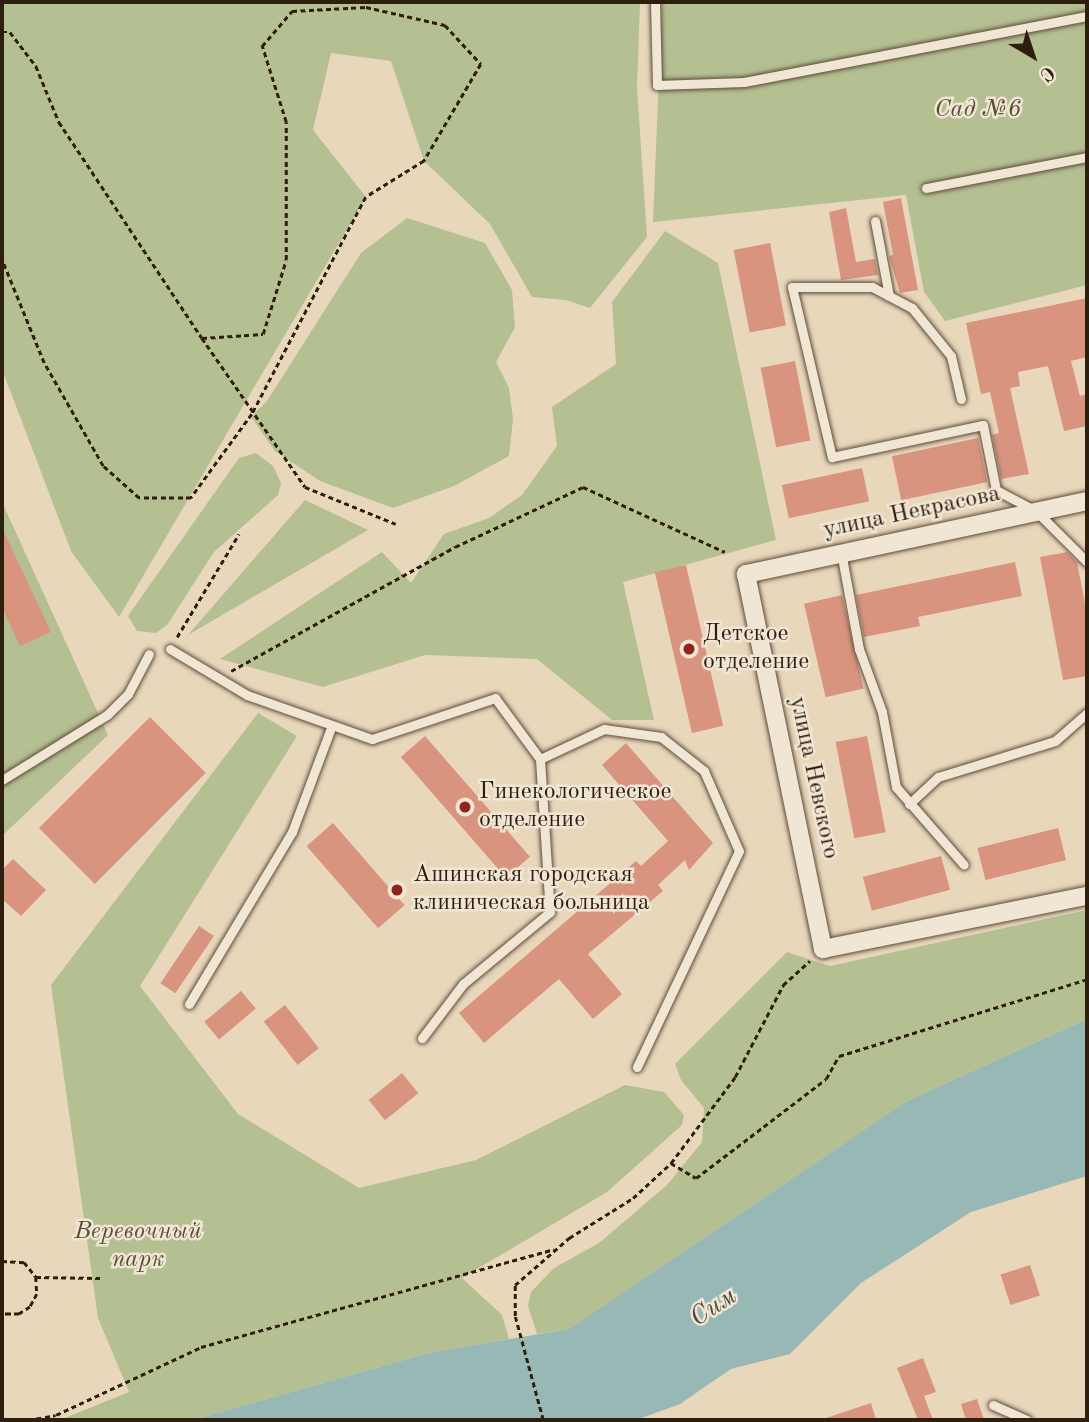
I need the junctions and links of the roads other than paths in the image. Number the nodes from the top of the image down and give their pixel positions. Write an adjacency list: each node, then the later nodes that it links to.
1 (655, 2): 2 (lane)
2 (1087, 16)
3 (1087, 157): 4 (lane)
4 (926, 188)
5 (876, 221): 6 (lane)
6 (888, 296): 7 (lane); 9 (lane)
7 (961, 399)
8 (1087, 500): 9 (street, улица Некрасова)
9 (1036, 512): 10 (street, улица Некрасова); 11 (lane)
10 (841, 552): 12 (street, улица Некрасова); 19 (lane)
11 (1087, 562)
12 (747, 575): 21 (street, улица Невского)
13 (170, 649): 16 (lane)
14 (149, 654): 18 (lane)
15 (1087, 713): 19 (lane)
16 (332, 725): 17 (lane); 22 (lane)
17 (540, 759): 23 (lane); 24 (lane)
18 (2, 780)
19 (909, 804): 20 (lane)
20 (964, 865)
21 (1087, 896)
22 (189, 1004)
23 (422, 1038)
24 (637, 1067)
25 (993, 1405): 26 (lane)
26 (1027, 1420)

